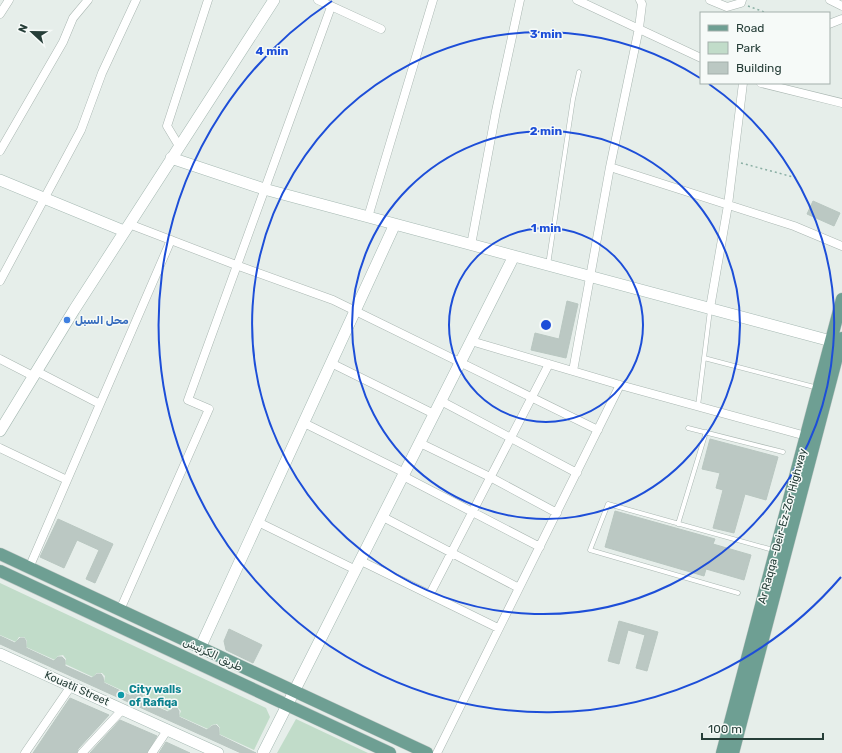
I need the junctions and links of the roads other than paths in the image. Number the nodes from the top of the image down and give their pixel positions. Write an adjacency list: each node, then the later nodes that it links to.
1 (9, 0): 16 (street)
2 (88, 0): 26 (street)
3 (136, 0): 33 (street)
4 (208, 0): 27 (street)
5 (274, 0): 27 (street)
6 (318, 0): 15 (street)
7 (433, 0): 35 (street)
8 (520, 0): 39 (street)
9 (577, 0): 19 (street)
10 (640, 0): 19 (street)
11 (710, 0): 13 (street)
12 (830, 0): 14 (street)
13 (741, 1)
14 (842, 6)
15 (331, 7): 20 (street); 32 (street)
16 (0, 14)
17 (842, 19): 18 (street)
18 (830, 24)
19 (639, 28): 21 (street); 30 (street)
20 (381, 29)
21 (700, 58)
22 (579, 72): 43 (lane)
23 (743, 84): 34 (street)
24 (765, 84): 25 (street)
25 (842, 103)
26 (3, 141): 28 (street)
27 (179, 146): 29 (street)
28 (0, 151)
29 (172, 158): 32 (street); 37 (street)
30 (610, 167): 34 (street); 44 (street)
31 (0, 180): 33 (street)
32 (264, 189): 35 (street); 42 (street)
33 (44, 198): 37 (street); 45 (street)
34 (728, 205): 40 (street); 47 (street)
35 (368, 217): 36 (street)
36 (395, 224): 39 (street); 48 (street)
37 (127, 227): 38 (street); 57 (street)
38 (171, 240): 42 (street); 62 (street)
39 (471, 244): 41 (street)
40 (842, 246)
41 (514, 256): 43 (street); 50 (street)
42 (236, 265): 48 (street); 94 (street)
43 (548, 265): 44 (street)
44 (590, 276): 47 (street); 56 (street)
45 (0, 280)
46 (842, 299): 49 (main road, Ar Raqqa -Deir-Ez-Zor Highway)
47 (710, 308): 49 (street); 51 (lane)
48 (355, 310): 53 (street); 54 (street)
49 (836, 339): 59 (main road, Ar Raqqa -Deir-Ez-Zor Highway); 112 (main road, Ar Raqqa -Deir-Ez-Zor Highway)
50 (471, 341): 54 (street); 55 (street)
51 (704, 358): 59 (lane); 63 (lane)
52 (0, 359): 57 (street)
53 (331, 363): 64 (street); 65 (street)
54 (460, 363): 60 (street); 61 (street)
55 (549, 364): 56 (street); 60 (street)
56 (573, 371): 58 (street)
57 (35, 373): 62 (street); 68 (street)
58 (620, 385): 63 (street); 67 (street)
59 (818, 388): 70 (main road, Ar Raqqa -Deir-Ez-Zor Highway)
60 (531, 398): 67 (street); 71 (street)
61 (441, 401): 64 (street); 71 (street)
62 (100, 404): 78 (street)
63 (698, 406): 70 (street)
64 (434, 414): 72 (street)
65 (304, 423): 76 (street); 82 (street)
66 (688, 428): 69 (lane)
67 (598, 430): 75 (street)
68 (0, 431)
69 (706, 432): 74 (lane); 83 (lane)
70 (806, 436): 85 (main road, Ar Raqqa -Deir-Ez-Zor Highway)
71 (510, 439): 75 (street); 77 (street)
72 (420, 443): 76 (street); 77 (street)
73 (0, 448): 78 (street)
74 (783, 452)
75 (577, 473): 80 (street)
76 (404, 474): 79 (street); 81 (street)
77 (490, 477): 79 (street); 80 (street)
78 (67, 480): 89 (street)
79 (472, 512): 84 (street); 86 (street)
80 (557, 513): 84 (street)
81 (383, 517): 86 (street); 88 (street)
82 (258, 522): 88 (street); 96 (street)
83 (678, 524): 85 (lane); 92 (lane)
84 (540, 547): 91 (street)
85 (776, 550): 111 (main road, Ar Raqqa -Deir-Ez-Zor Highway)
86 (451, 552): 91 (street); 93 (street)
87 (0, 554): 89 (main road, طريق الكرنيش)
88 (358, 565): 93 (street); 99 (street)
89 (29, 568): 94 (main road, طريق الكرنيش)
90 (0, 570): 100 (main road, طريق الكرنيش)
91 (519, 588): 95 (street)
92 (738, 593)
93 (430, 594): 95 (street)
94 (120, 610): 96 (main road, طريق الكرنيش)
95 (498, 628): 110 (street)
96 (200, 648): 99 (main road, طريق الكرنيش)
97 (0, 654): 98 (street, Kouatli Street)
98 (71, 686): 101 (street, Kouatli Street); 103 (street)
99 (293, 691): 100 (street); 109 (main road, طريق الكرنيش)
100 (287, 705): 107 (street); 108 (main road, طريق الكرنيش)
101 (122, 708): 102 (street, Kouatli Street); 104 (street)
102 (168, 729): 105 (street); 106 (street, Kouatli Street)
103 (25, 753)
104 (82, 753)
105 (152, 753)
106 (218, 753)
107 (263, 753)
108 (390, 753)
109 (427, 753)
110 (437, 753)
111 (722, 753)
112 (733, 753)

